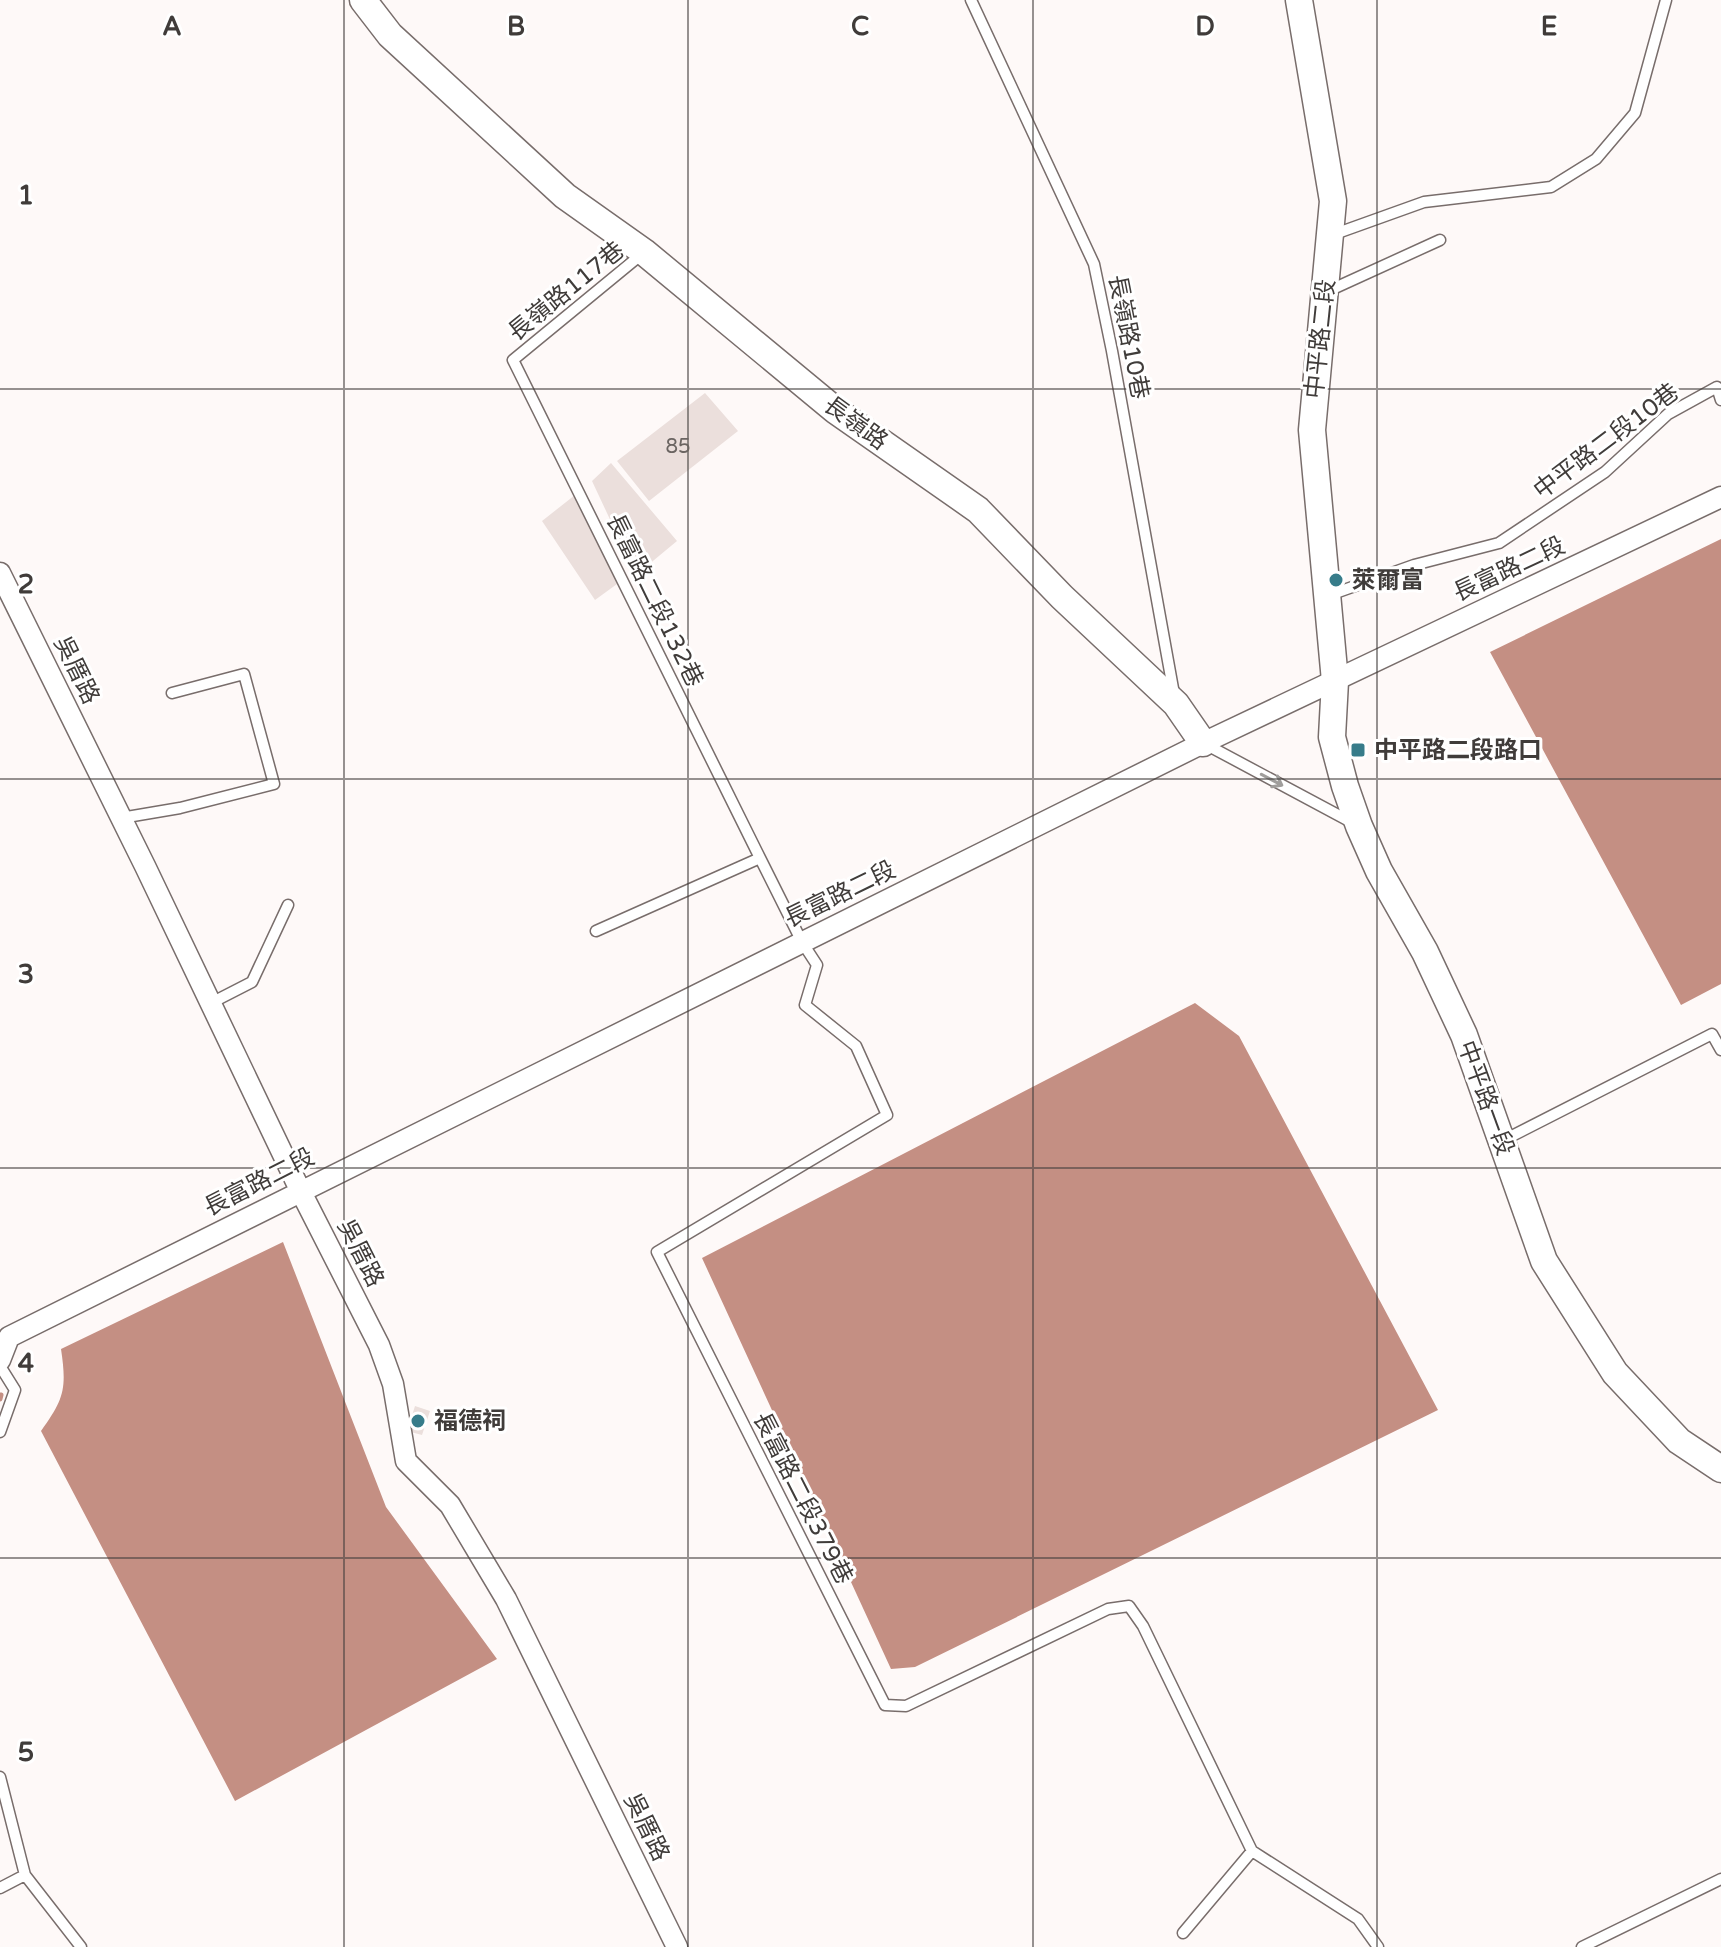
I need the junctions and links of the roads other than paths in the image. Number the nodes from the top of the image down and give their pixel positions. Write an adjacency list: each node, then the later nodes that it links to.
1 (363, 0): 7 (street, 長嶺路)
2 (971, 0): 16 (lane, 長嶺路10巷)
3 (1299, 0): 5 (street, 中平路二段)
4 (1666, 0): 5 (lane)
5 (1330, 236): 8 (street, 中平路二段)
6 (1440, 240): 8 (lane)
7 (644, 252): 9 (lane, 長嶺路117巷); 16 (street, 長嶺路)
8 (1324, 293): 13 (street, 中平路二段)
9 (513, 360): 20 (lane, 長富路二段132巷)
10 (1721, 400): 13 (lane, 中平路二段10巷)
11 (1721, 497): 14 (street, 長富路二段)
12 (0, 573): 18 (street, 吳厝路)
13 (1326, 596): 14 (street, 中平路二段)
14 (1335, 681): 17 (street, 長富路二段); 19 (street, 中平路一段)
15 (172, 693): 18 (lane)
16 (1176, 704): 17 (street, 長嶺路)
17 (1203, 743): 19 (lane, 長嶺路, one-way to 19); 23 (street, 長富路二段)
18 (121, 818): 24 (street, 吳厝路)
19 (1359, 826): 26 (street, 中平路一段)
20 (760, 858): 22 (lane); 23 (lane, 長富路二段132巷)
21 (288, 905): 24 (lane)
22 (596, 931)
23 (802, 942): 27 (street, 長富路二段); 32 (lane, 長富路二段379巷)
24 (211, 1003): 27 (street, 吳厝路)
25 (1721, 1050): 26 (lane)
26 (1502, 1141): 30 (street, 中平路一段)
27 (300, 1190): 28 (street, 長富路二段); 38 (street, 吳厝路)
28 (0, 1363): 29 (lane)
29 (0, 1432)
30 (1721, 1469)
31 (0, 1777): 33 (lane)
32 (1252, 1851): 36 (lane); 39 (lane)
33 (25, 1875): 35 (lane); 37 (lane)
34 (1721, 1879): 40 (lane)
35 (0, 1888)
36 (1183, 1933)
37 (81, 1947)
38 (677, 1947)
39 (1378, 1947)
40 (1582, 1947)

